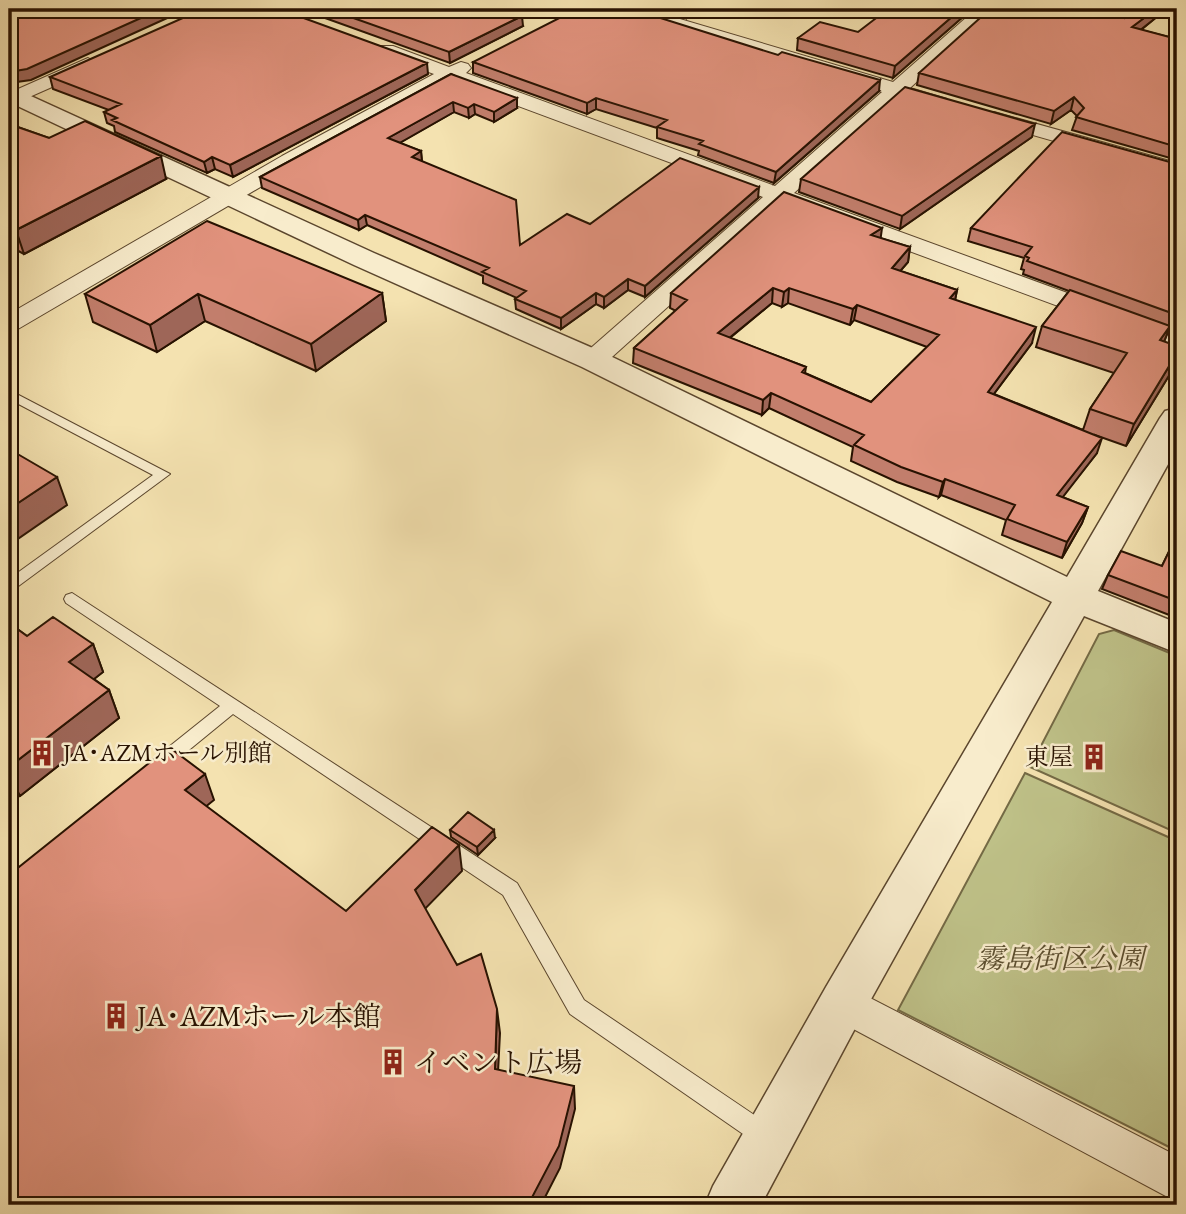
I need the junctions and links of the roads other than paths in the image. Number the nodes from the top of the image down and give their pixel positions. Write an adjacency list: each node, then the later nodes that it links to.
1 (627, 9): 9 (street)
2 (987, 9): 9 (street)
3 (1165, 9): 4 (street)
4 (1177, 12)
5 (363, 41): 8 (street)
6 (106, 56): 10 (street)
7 (473, 62): 8 (street)
8 (450, 74): 12 (street); 13 (street)
9 (897, 90): 11 (street); 13 (street)
10 (12, 97): 12 (street)
11 (1177, 170)
12 (226, 195): 14 (street); 16 (street)
13 (777, 196): 15 (street); 16 (street)
14 (12, 318)
15 (1177, 342)
16 (593, 360): 20 (street)
17 (9, 394): 19 (lane)
18 (1177, 418): 20 (street)
19 (9, 587)
20 (1074, 597): 22 (street); 25 (street)
21 (72, 599): 23 (lane)
22 (1177, 639)
23 (233, 705): 24 (lane); 26 (lane)
24 (147, 774)
25 (843, 1003): 26 (street); 27 (street)
26 (769, 1139): 28 (street)
27 (1177, 1180)
28 (732, 1205)

